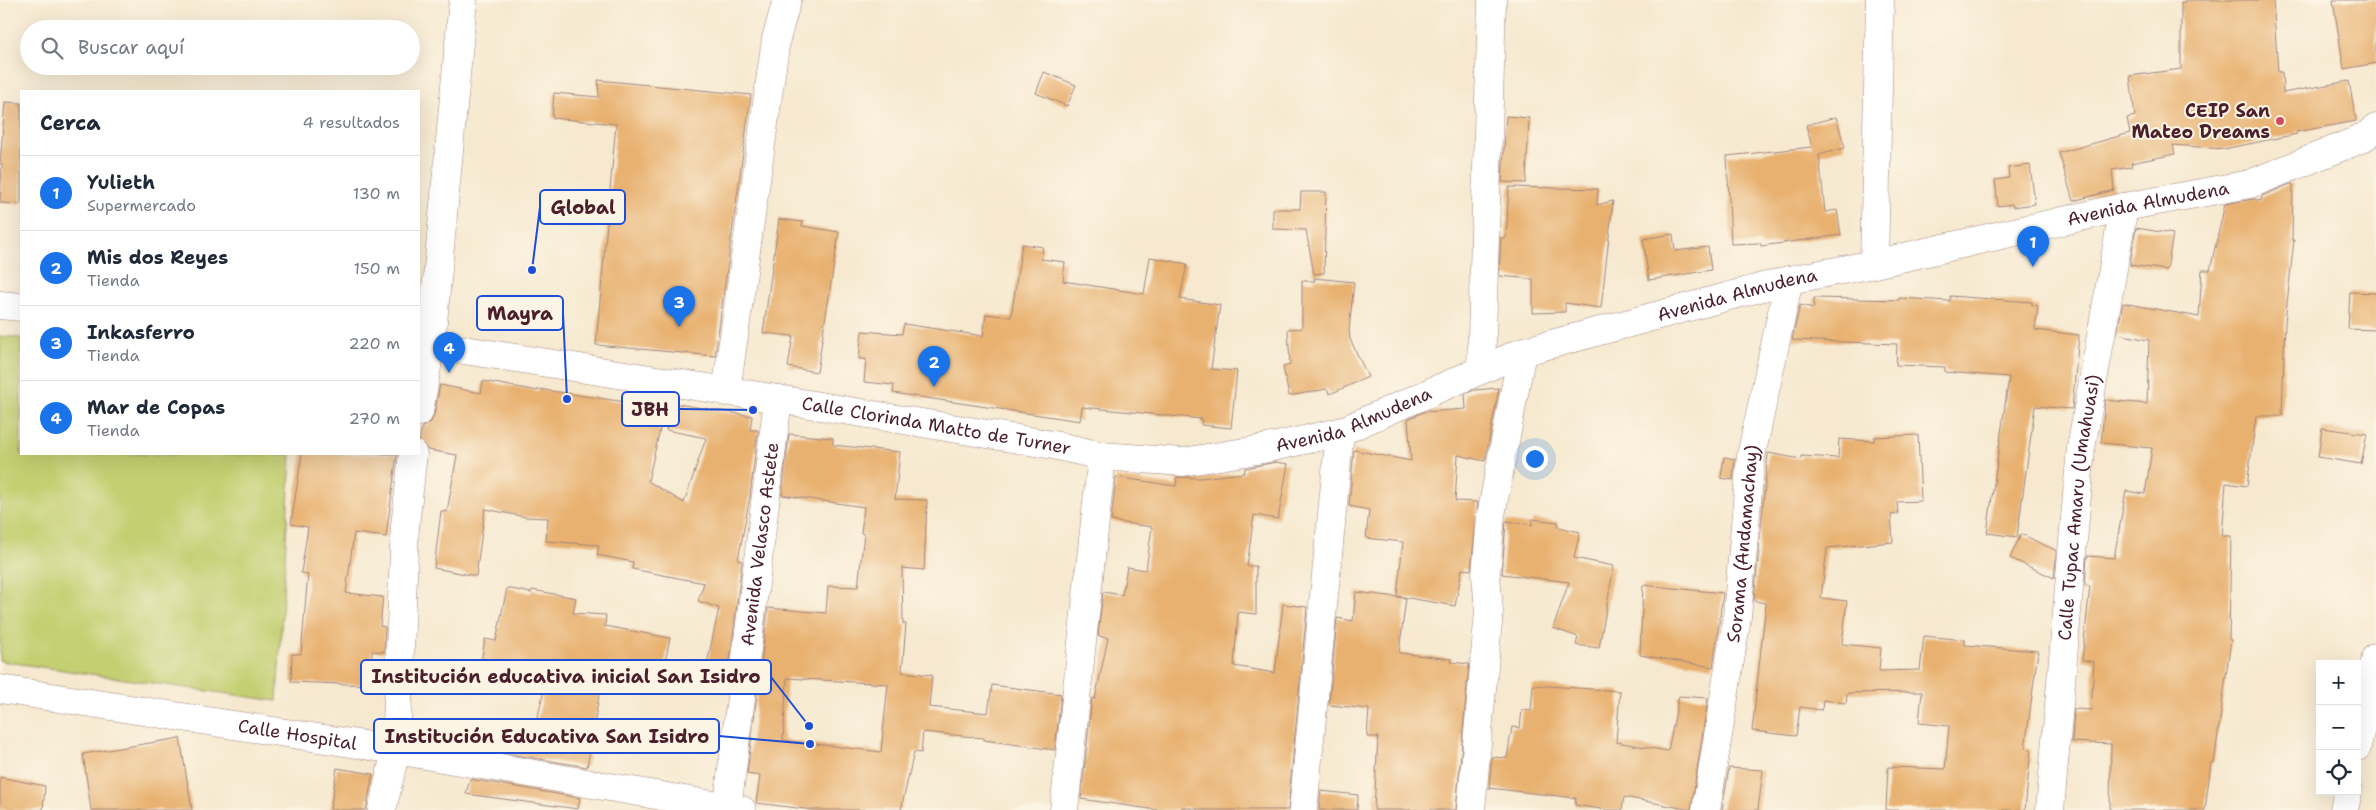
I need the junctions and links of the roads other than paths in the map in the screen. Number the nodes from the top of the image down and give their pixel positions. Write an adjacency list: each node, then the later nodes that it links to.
1 (463, 0): 11 (street)
2 (788, 0): 14 (street)
3 (1492, 0): 13 (street)
4 (1880, 0): 7 (street)
5 (2376, 128): 6 (street, Avenida Almudena)
6 (2124, 207): 7 (street, Avenida Almudena); 31 (street, Calle Tupac Amaru (Umahuasi))
7 (1874, 264): 8 (street, Avenida Almudena)
8 (1789, 280): 12 (street, Avenida Almudena); 30 (street, Sorama (Andamachay))
9 (0, 305): 10 (street)
10 (20, 307)
11 (425, 343): 14 (street, Calle Clorinda Matto de Turner); 16 (street)
12 (1522, 352): 13 (street, Avenida Almudena); 29 (street)
13 (1481, 370): 17 (street, Avenida Almudena)
14 (726, 392): 15 (street, Calle Clorinda Matto de Turner)
15 (778, 399): 19 (street, Calle Clorinda Matto de Turner); 25 (street, Avenida Velasco Astete)
16 (420, 400)
17 (1340, 432): 19 (street, Avenida Almudena); 28 (street)
18 (413, 455): 23 (street)
19 (1102, 456): 27 (street)
20 (2376, 657): 22 (street)
21 (0, 689): 23 (street, Calle Hospital)
22 (2361, 728)
23 (396, 750): 25 (street, Calle Hospital); 26 (street)
24 (2347, 795): 32 (street)
25 (732, 809)
26 (382, 810)
27 (1064, 810)
28 (1303, 810)
29 (1471, 810)
30 (1706, 810)
31 (2050, 810)
32 (2344, 810)

